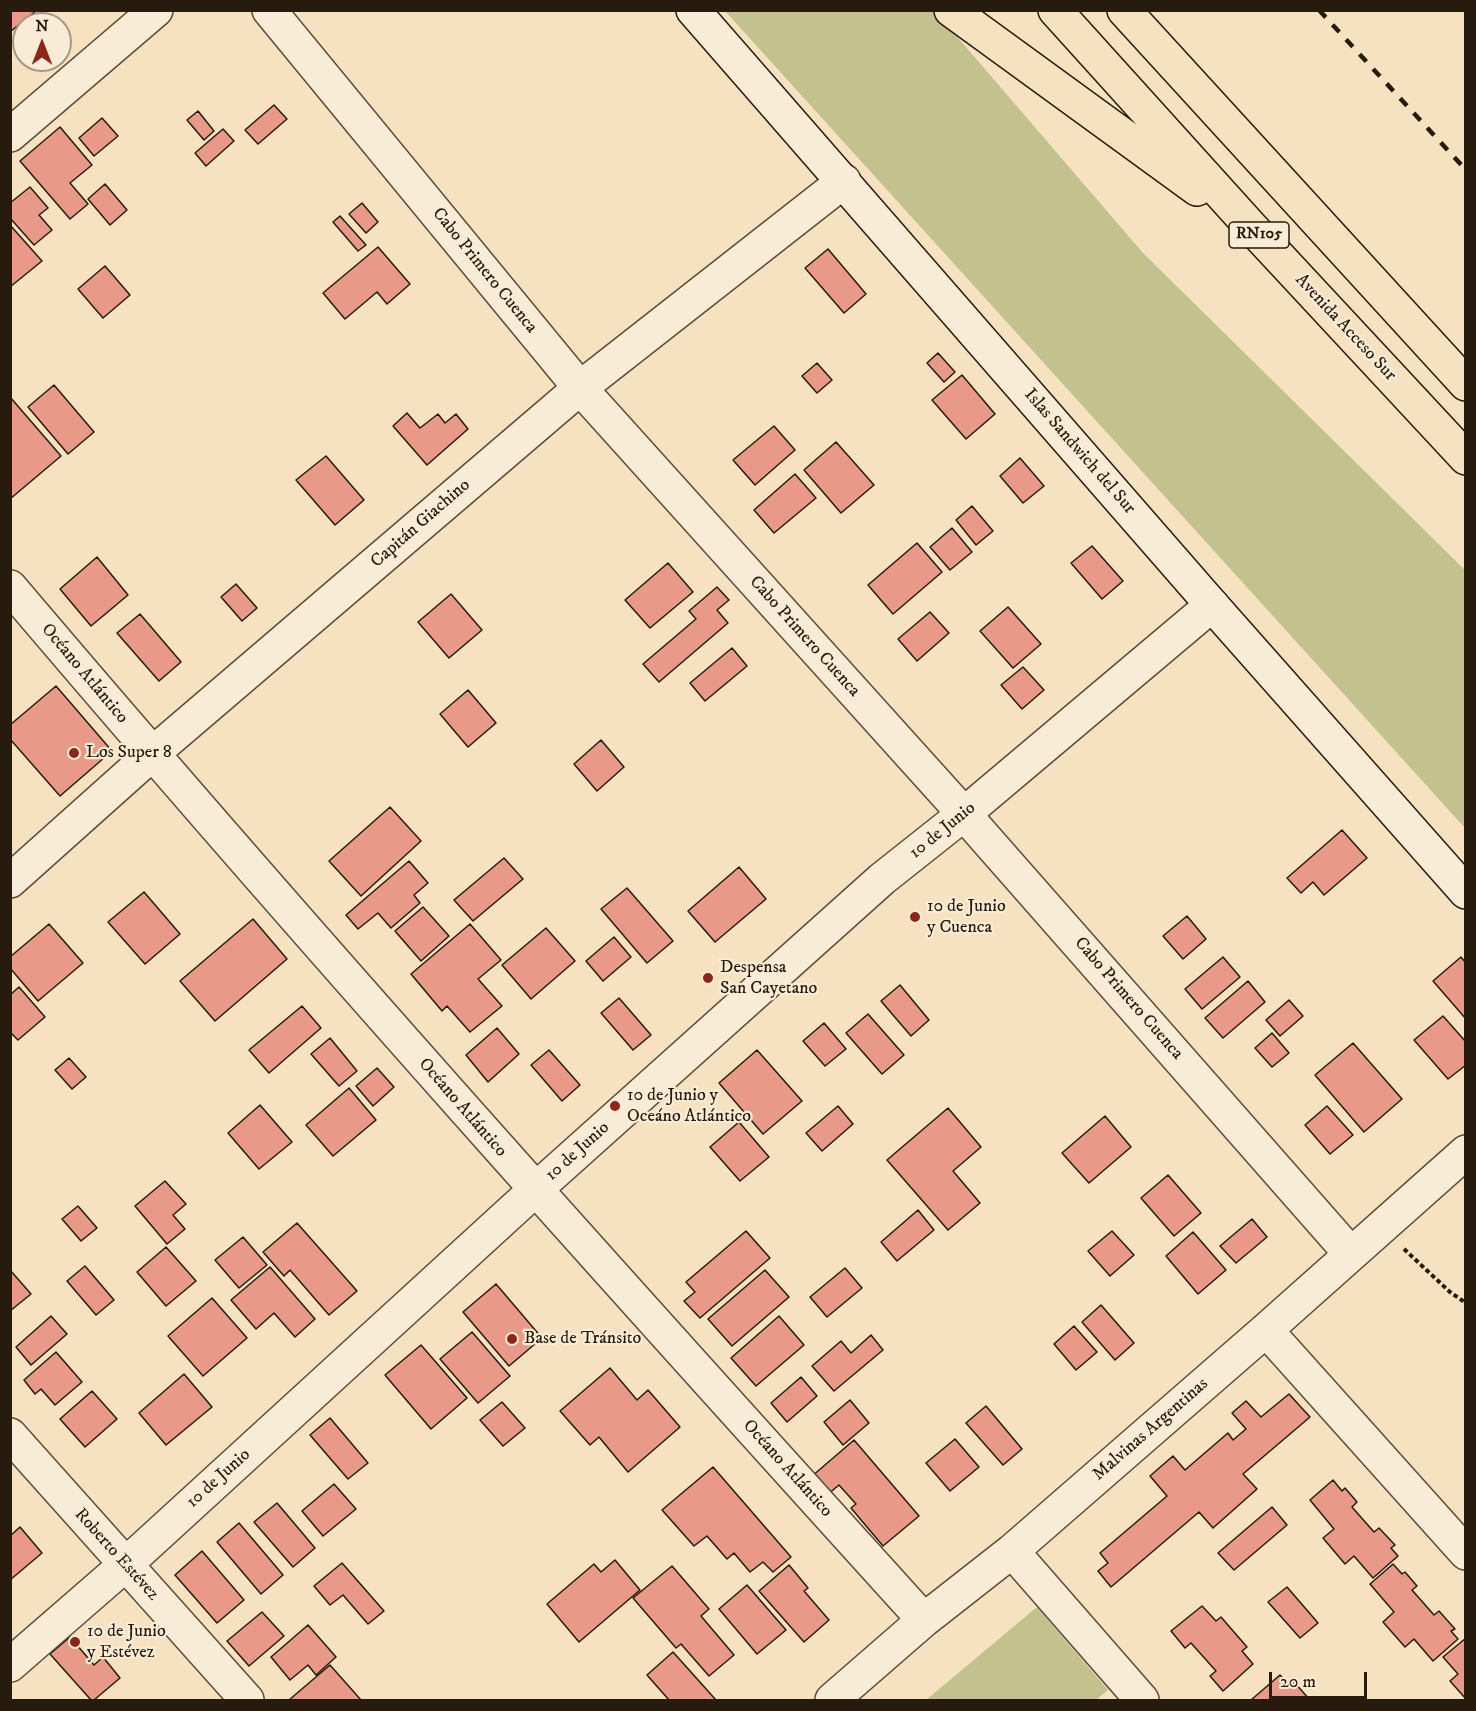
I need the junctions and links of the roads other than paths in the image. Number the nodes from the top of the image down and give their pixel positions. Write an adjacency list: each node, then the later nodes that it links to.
1 (156, 10): 7 (street)
2 (269, 10): 11 (street, Cabo Primero Cuenca)
3 (693, 10): 8 (street, Islas Sandwich del Sur)
4 (951, 10): 9 (highway)
5 (1055, 10): 9 (highway, Avenida Acceso Sur / RN105)
6 (1124, 10): 10 (highway, RN105)
7 (10, 135)
8 (844, 181): 11 (street, Capitán Giachino); 14 (street, Islas Sandwich del Sur)
9 (1252, 228): 12 (highway, Avenida Acceso Sur / RN105)
10 (1466, 384)
11 (580, 388): 15 (street, Capitán Giachino); 16 (street, Cabo Primero Cuenca)
12 (1466, 458)
13 (10, 587): 15 (street, Océano Atlántico)
14 (1212, 605): 16 (street, 10 de Junio); 18 (street, Islas Sandwich del Sur)
15 (152, 754): 17 (street, Capitán Giachino); 20 (street, Océano Atlántico)
16 (964, 814): 20 (street, 10 de Junio); 21 (street, Cabo Primero Cuenca)
17 (10, 881)
18 (1466, 892)
19 (1466, 1152): 21 (street, Malvinas Argentinas)
20 (535, 1190): 26 (street, 10 de Junio); 27 (street, Océano Atlántico)
21 (1350, 1253): 22 (street, Malvinas Argentinas)
22 (1266, 1330): 24 (street, Malvinas Argentinas); 25 (street)
23 (10, 1435): 26 (street, Roberto Estévez)
24 (1012, 1551): 27 (street, Malvinas Argentinas); 29 (street)
25 (1466, 1553)
26 (125, 1565): 28 (street, 10 de Junio); 30 (street, Roberto Estévez)
27 (924, 1620): 31 (street, Malvinas Argentinas)
28 (10, 1665)
29 (1140, 1700)
30 (247, 1701)
31 (832, 1701)

